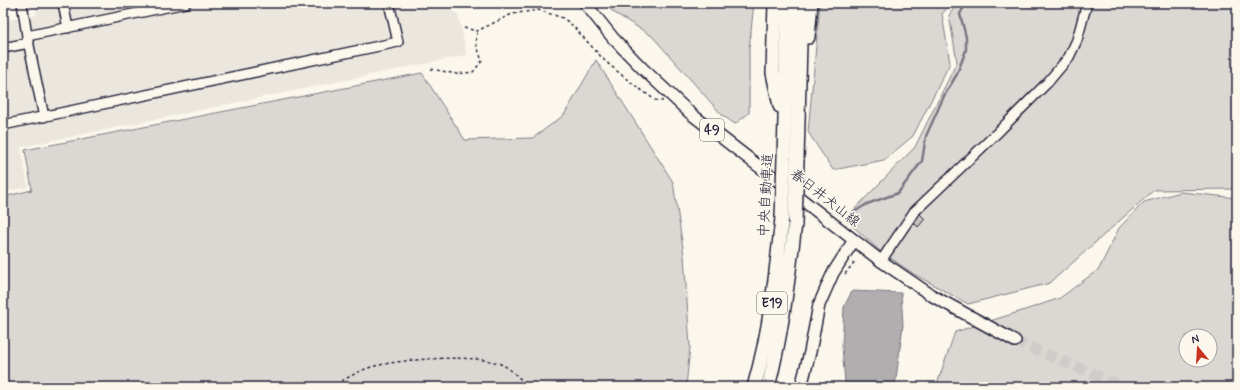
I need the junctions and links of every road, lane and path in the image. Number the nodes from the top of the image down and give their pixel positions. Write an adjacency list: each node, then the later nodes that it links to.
1 (22, 3): 15 (lane)
2 (63, 3): 12 (lane)
3 (186, 3): 11 (lane)
4 (389, 3): 19 (lane)
5 (584, 3): 18 (main road, 春日井犬山線 / 49)
6 (775, 3): 21 (highway)
7 (788, 3): 21 (highway, 中央自動車道 / E19)
8 (801, 3): 22 (highway, 中央自動車道 / E19)
9 (811, 3): 22 (highway)
10 (1087, 3): 24 (lane)
11 (149, 7): 12 (lane)
12 (68, 28): 15 (lane)
13 (464, 28): 14 (path)
14 (477, 31): 17 (path); 18 (path)
15 (28, 40): 16 (lane); 19 (lane)
16 (3, 48)
17 (431, 69)
18 (670, 94): 23 (main road, 春日井犬山線 / 49)
19 (44, 117): 20 (lane)
20 (3, 125)
21 (784, 129): 28 (highway, 中央自動車道 / E19, bridge)
22 (798, 157): 29 (highway, 中央自動車道 / E19, bridge)
23 (854, 240): 24 (main road, 春日井犬山線 / 49); 30 (main road)
24 (881, 261): 25 (main road, 春日井犬山線 / 49)
25 (1015, 341)
26 (331, 387): 27 (path)
27 (528, 387)
28 (754, 387)
29 (768, 387)
30 (802, 387)

